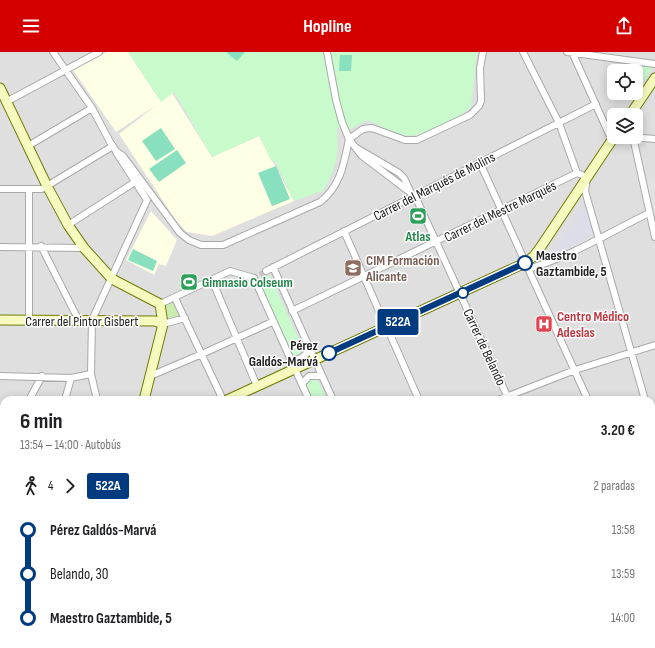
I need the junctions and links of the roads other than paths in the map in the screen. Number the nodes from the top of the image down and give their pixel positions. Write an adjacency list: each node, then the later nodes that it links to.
1 (53, 52): 10 (street)
2 (99, 52): 10 (street)
3 (327, 52): 22 (street, Carrer de Belando)
4 (483, 52): 22 (street)
5 (523, 52): 19 (street)
6 (571, 52): 8 (street); 15 (street)
7 (614, 52): 8 (street)
8 (616, 59): 9 (street)
9 (655, 64)
10 (66, 69): 14 (street); 16 (street)
11 (655, 78): 17 (main road)
12 (655, 87): 18 (main road)
13 (0, 88): 14 (main road)
14 (6, 102): 27 (main road)
15 (596, 104): 19 (street, Carrer del Marqués de Molins); 20 (street)
16 (92, 108): 27 (street); 28 (street)
17 (635, 108)
18 (641, 108)
19 (559, 123): 29 (street, Carrer del Marqués de Molins); 30 (street)
20 (607, 129)
21 (643, 138): 23 (street)
22 (349, 139): 28 (street); 37 (street, Carrer de Belando)
23 (655, 139)
24 (609, 144): 31 (main road)
25 (617, 144): 36 (main road)
26 (634, 144): 39 (street)
27 (28, 146): 33 (main road)
28 (114, 148): 32 (street); 33 (street)
29 (480, 163): 37 (street, Carrer del Marqués de Molins); 38 (street)
30 (577, 173): 31 (street); 38 (street, Carrer del Mestre Marqués)
31 (587, 177): 36 (street); 49 (main road)
32 (135, 182): 40 (street); 53 (street)
33 (47, 186): 35 (street); 40 (main road)
34 (0, 189): 35 (street)
35 (29, 190): 45 (street)
36 (585, 191): 43 (street); 49 (main road)
37 (412, 193): 41 (street, Carrer del Marqués de Molins); 44 (street, Carrer de Belando)
38 (501, 211): 44 (street, Carrer del Mestre Marqués); 49 (street)
39 (649, 213): 42 (street); 43 (street)
40 (68, 225): 48 (main road)
41 (344, 231): 50 (street, Carrer del Marqués de Molins); 52 (street)
42 (655, 237)
43 (599, 238): 49 (street); 70 (street)
44 (436, 242): 52 (street, Carrer del Mestre Marqués); 55 (street, Carrer de Belando)
45 (29, 246): 46 (street); 47 (street); 61 (street)
46 (40, 246): 48 (street); 63 (street)
47 (0, 247)
48 (84, 248): 53 (main road)
49 (526, 266): 55 (main road); 74 (street)
50 (273, 268): 51 (street, Carrer del Marqués de Molins); 58 (street)
51 (260, 275): 54 (street); 64 (street)
52 (364, 275): 58 (street, Carrer del Mestre Marqués); 66 (street)
53 (112, 279): 57 (main road); 62 (street)
54 (212, 280): 56 (street); 67 (street)
55 (461, 296): 66 (main road); 94 (street, Carrer de Belando)
56 (175, 298): 57 (street); 59 (street)
57 (160, 304): 65 (main road)
58 (292, 311): 69 (street)
59 (185, 318): 65 (street); 71 (street)
60 (0, 320): 61 (main road, Carrer del Pintor Gisbert)
61 (29, 320): 63 (main road, Carrer del Pintor Gisbert)
62 (92, 320): 63 (main road, Carrer del Pintor Gisbert); 65 (main road, Carrer del Pintor Gisbert); 76 (street)
63 (79, 321)
64 (272, 322): 67 (street); 72 (street)
65 (163, 324): 79 (main road)
66 (387, 330): 73 (main road); 93 (street)
67 (236, 338): 71 (street); 83 (street)
68 (655, 345): 70 (street)
69 (309, 349): 72 (street); 73 (street)
70 (631, 352): 74 (street); 97 (street)
71 (202, 354): 79 (street); 88 (street)
72 (291, 360): 75 (street)
73 (315, 363): 75 (main road); 80 (street)
74 (574, 370): 95 (street); 96 (street)
75 (296, 371): 82 (street); 83 (main road); 90 (main road)
76 (91, 374): 81 (street); 86 (street)
77 (0, 376): 78 (street)
78 (42, 376): 81 (street); 84 (street)
79 (150, 376): 87 (main road)
80 (322, 376): 82 (street); 92 (street)
81 (71, 378): 85 (street)
82 (302, 384): 91 (street)
83 (257, 386): 89 (main road)
84 (31, 396)
85 (66, 396)
86 (96, 396)
87 (145, 396)
88 (221, 396)
89 (236, 396)
90 (247, 396)
91 (307, 396)
92 (331, 396)
93 (417, 396)
94 (508, 396)
95 (514, 396)
96 (586, 396)
97 (644, 396)

